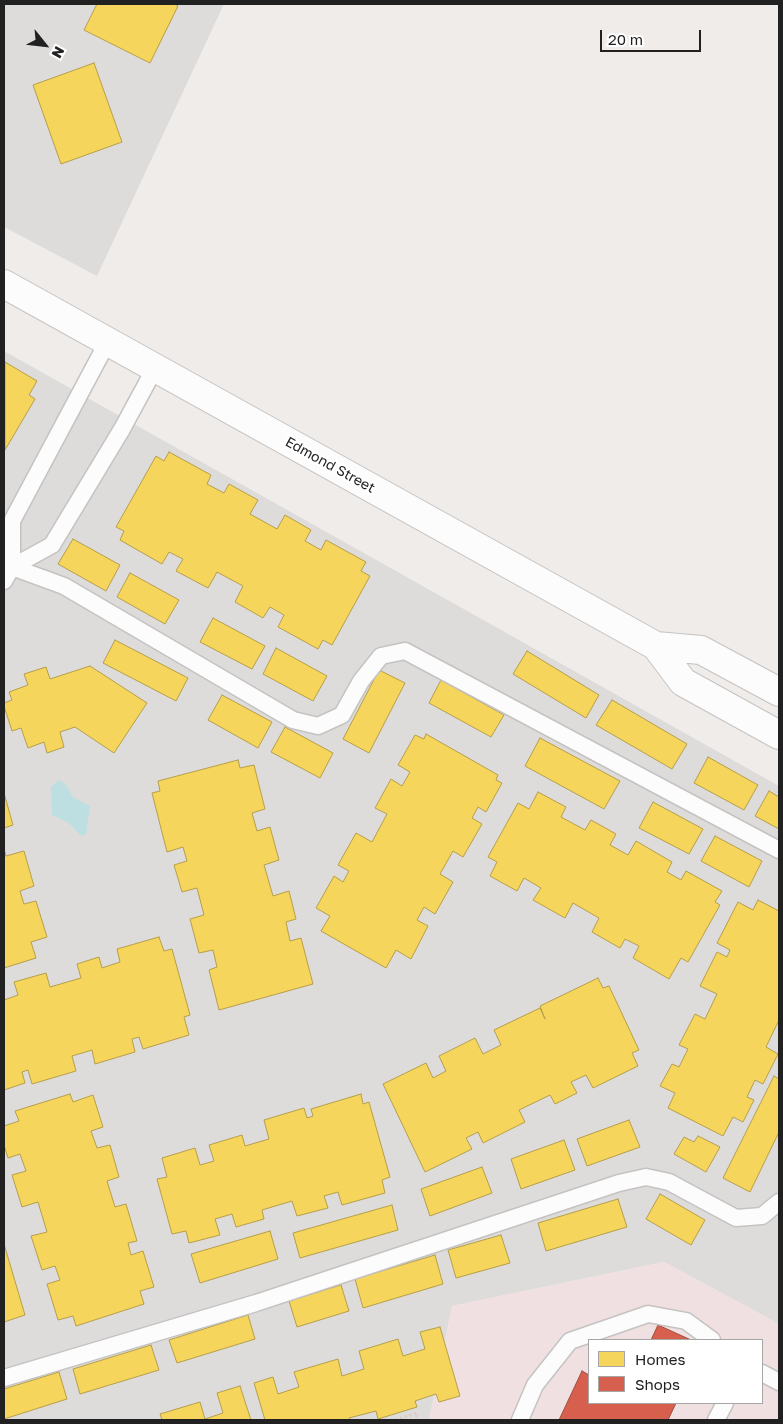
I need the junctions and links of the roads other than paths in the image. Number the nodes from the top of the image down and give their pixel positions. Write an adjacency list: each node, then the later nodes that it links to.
1 (4, 284): 2 (street, Edmond Street)
2 (108, 341): 3 (street, Edmond Street); 4 (lane)
3 (155, 368): 4 (lane); 5 (street, Edmond Street)
4 (8, 574): 8 (lane)
5 (656, 646): 6 (street, Edmond Street); 7 (street, Edmond Street)
6 (779, 692)
7 (779, 735)
8 (779, 850)
9 (779, 1202): 12 (lane)
10 (711, 1339): 15 (lane)
11 (763, 1374): 13 (lane)
12 (4, 1378)
13 (779, 1382)
14 (724, 1404): 16 (lane)
15 (520, 1420)
16 (716, 1420)

